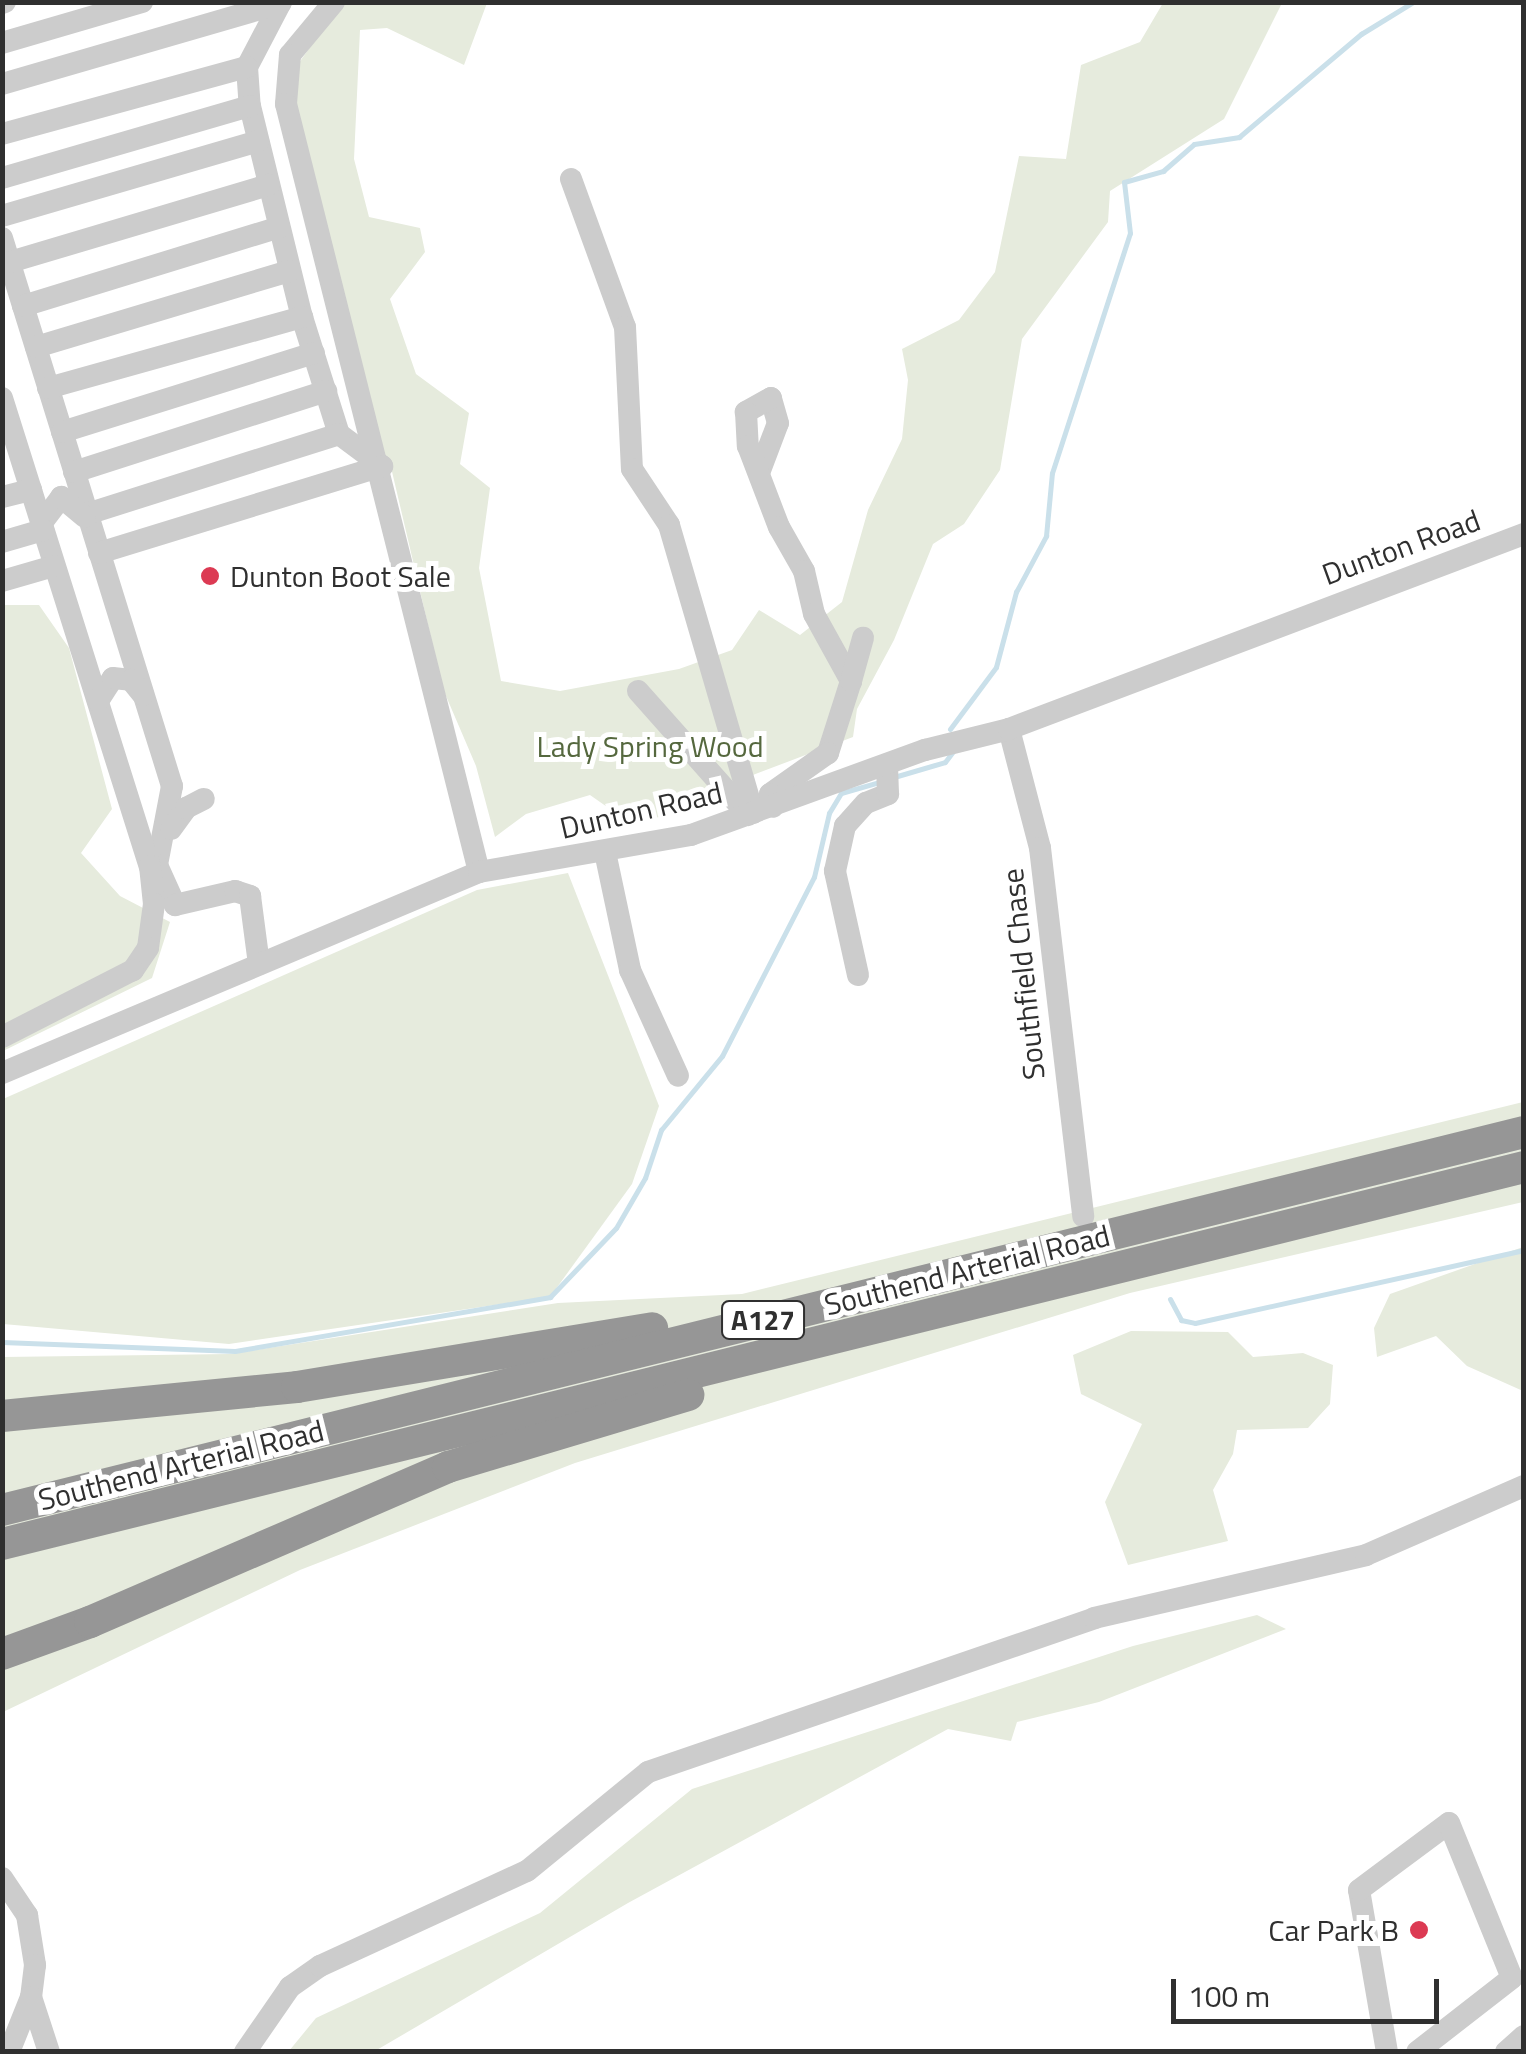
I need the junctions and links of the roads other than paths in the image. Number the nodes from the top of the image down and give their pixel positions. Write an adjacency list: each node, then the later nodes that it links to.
1 (142, 2): 4 (street)
2 (281, 3): 5 (street); 6 (street)
3 (326, 7): 28 (street)
4 (2, 42)
5 (246, 67): 7 (street); 8 (street)
6 (2, 84)
7 (250, 106): 9 (street); 10 (street)
8 (2, 134)
9 (258, 141): 12 (street); 13 (street)
10 (2, 178)
11 (571, 180): 48 (street)
12 (269, 185): 14 (street); 16 (street)
13 (2, 216)
14 (279, 227): 17 (street); 18 (street)
15 (2, 238): 16 (street)
16 (10, 262): 18 (street)
17 (290, 271): 19 (street); 20 (street)
18 (23, 306): 20 (street)
19 (302, 317): 21 (street); 22 (street)
20 (36, 347): 22 (street)
21 (314, 353): 23 (street); 25 (street)
22 (48, 388): 25 (street)
23 (326, 391): 26 (street); 29 (street)
24 (4, 406): 27 (street)
25 (62, 432): 29 (street)
26 (340, 434): 28 (street); 33 (street)
27 (10, 450): 31 (street)
28 (382, 466): 37 (street); 51 (street)
29 (74, 472): 33 (street)
30 (760, 473): 41 (street)
31 (31, 490): 32 (street); 34 (street)
32 (2, 498)
33 (88, 519): 34 (street); 37 (street)
34 (42, 527): 36 (street); 38 (street)
35 (1524, 534): 45 (street, Dunton Road)
36 (2, 542)
37 (99, 553): 43 (street)
38 (54, 566): 39 (street); 44 (street)
39 (2, 581)
40 (863, 638): 41 (street)
41 (851, 681): 48 (street)
42 (638, 691): 48 (street)
43 (144, 696): 44 (street); 50 (street)
44 (98, 701): 54 (street)
45 (1009, 729): 46 (street, Dunton Road); 59 (street, Southfield Chase)
46 (887, 766): 48 (street, Dunton Road); 53 (street)
47 (204, 799): 50 (street)
48 (758, 812): 49 (street, Dunton Road)
49 (606, 852): 51 (street, Dunton Road); 56 (street)
50 (157, 865): 52 (street)
51 (479, 872): 52 (street, Dunton Road)
52 (259, 964): 55 (street, Dunton Road)
53 (858, 975)
54 (2, 1037)
55 (2, 1073)
56 (678, 1076)
57 (1524, 1132): 59 (highway, Southend Arterial Road / A127)
58 (1524, 1166): 60 (highway, Southend Arterial Road / A127)
59 (1086, 1228): 61 (highway); 63 (highway, Southend Arterial Road / A127)
60 (993, 1298): 64 (highway, Southend Arterial Road / A127); 65 (highway)
61 (2, 1416)
62 (1524, 1486): 71 (street)
63 (2, 1510)
64 (2, 1544)
65 (2, 1654)
66 (2, 1878): 67 (street)
67 (31, 1997): 69 (street); 70 (street)
68 (1524, 2036): 74 (street)
69 (9, 2052)
70 (49, 2052)
71 (245, 2052)
72 (1386, 2052): 73 (street)
73 (1417, 2052)
74 (1506, 2052)

